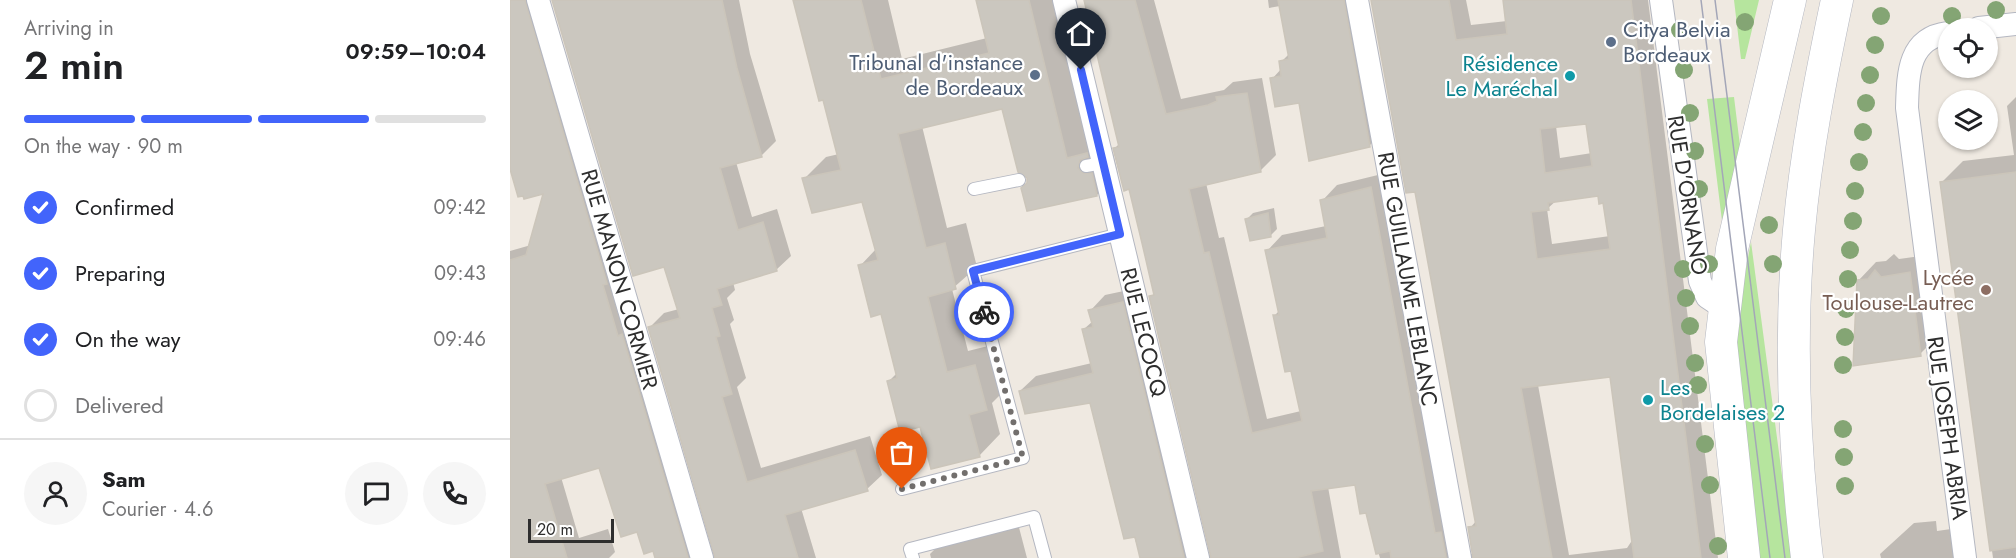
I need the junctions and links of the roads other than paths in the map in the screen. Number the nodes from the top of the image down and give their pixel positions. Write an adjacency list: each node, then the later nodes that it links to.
1 (538, 0): 15 (street, RUE MANON CORMIER)
2 (1064, 0): 12 (street, RUE LECOCQ)
3 (1357, 0): 19 (street, RUE GUILLAUME LEBLANC)
4 (1661, 0): 13 (street, RUE D'ORNANO)
5 (1790, 0): 13 (main road)
6 (1837, 0): 21 (main road)
7 (2016, 24): 8 (street)
8 (1998, 26)
9 (1938, 34): 22 (street, RUE JOSEPH ABRIA)
10 (1019, 180): 11 (lane)
11 (974, 189)
12 (1120, 234): 14 (lane); 18 (street, RUE LECOCQ)
13 (1725, 309): 20 (main road)
14 (902, 489)
15 (702, 558)
16 (913, 558): 17 (lane)
17 (1045, 558)
18 (1198, 558)
19 (1460, 558)
20 (1744, 558)
21 (1807, 558)
22 (1965, 558)

